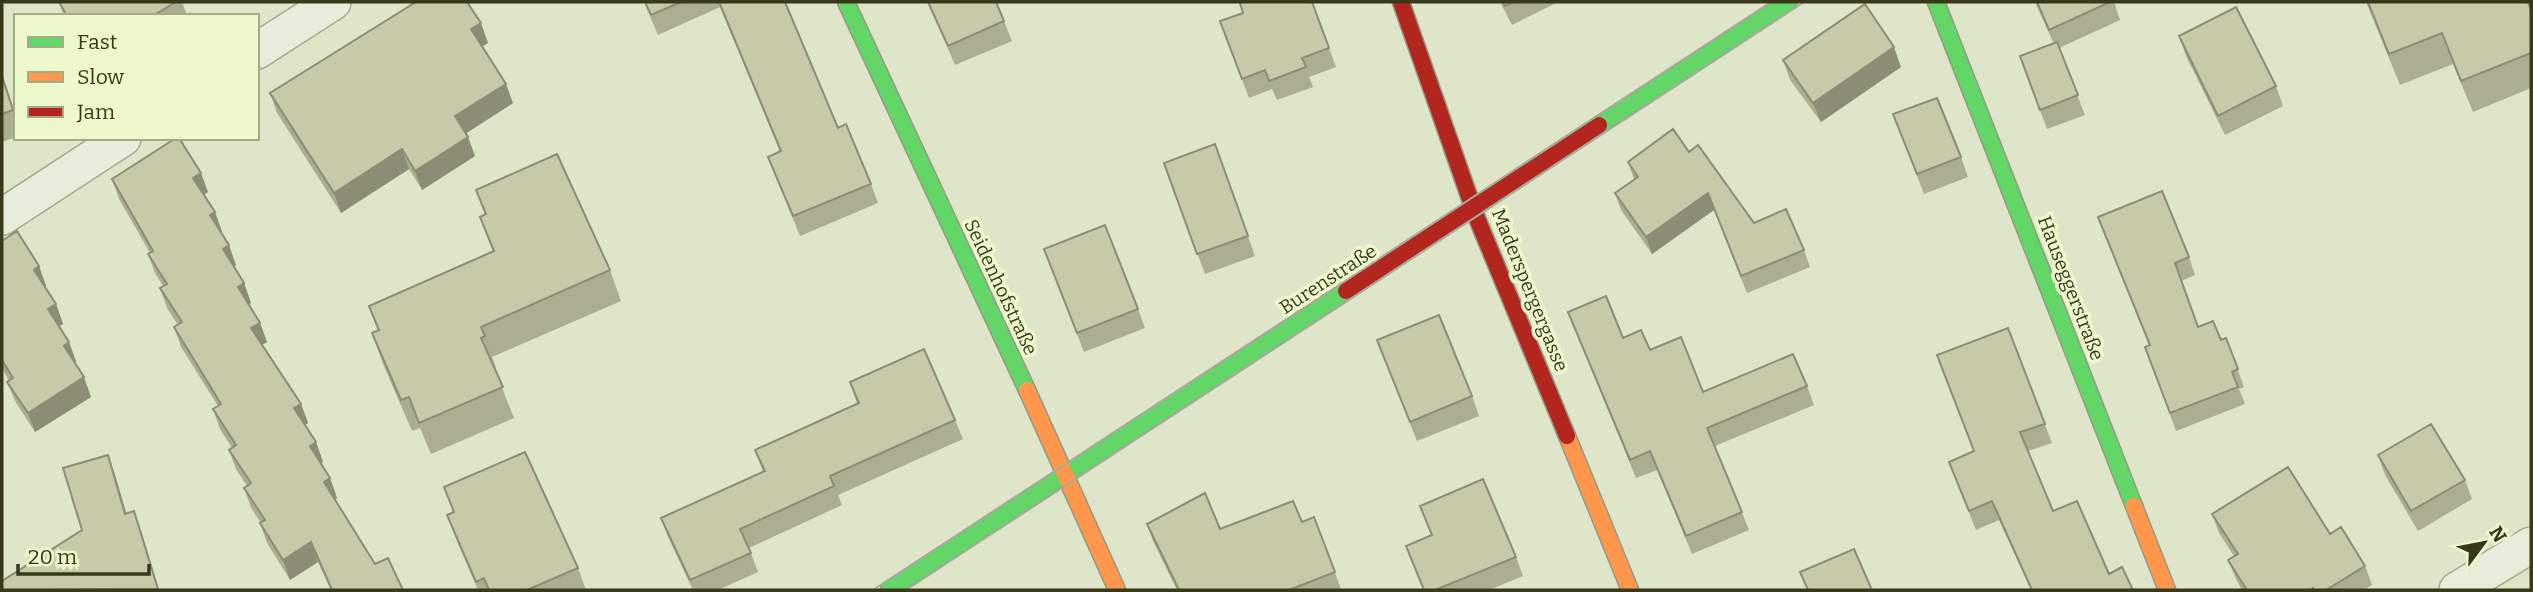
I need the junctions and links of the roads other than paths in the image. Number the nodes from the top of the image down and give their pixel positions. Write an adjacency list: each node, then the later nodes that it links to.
1 (333, 2): 6 (street)
2 (846, 2): 10 (street, Seidenhofstraße)
3 (1401, 2): 8 (street, Maderspergergasse)
4 (1788, 2): 8 (street, Burenstraße)
5 (1936, 2): 15 (street, Hauseggerstraße)
6 (259, 50)
7 (120, 140): 9 (street)
8 (1474, 209): 10 (street, Burenstraße); 14 (street, Maderspergergasse)
9 (2, 217)
10 (1065, 475): 12 (street, Burenstraße); 13 (street, Seidenhofstraße)
11 (2531, 545): 16 (street)
12 (889, 590)
13 (1117, 590)
14 (1630, 590)
15 (2167, 590)
16 (2458, 590)

